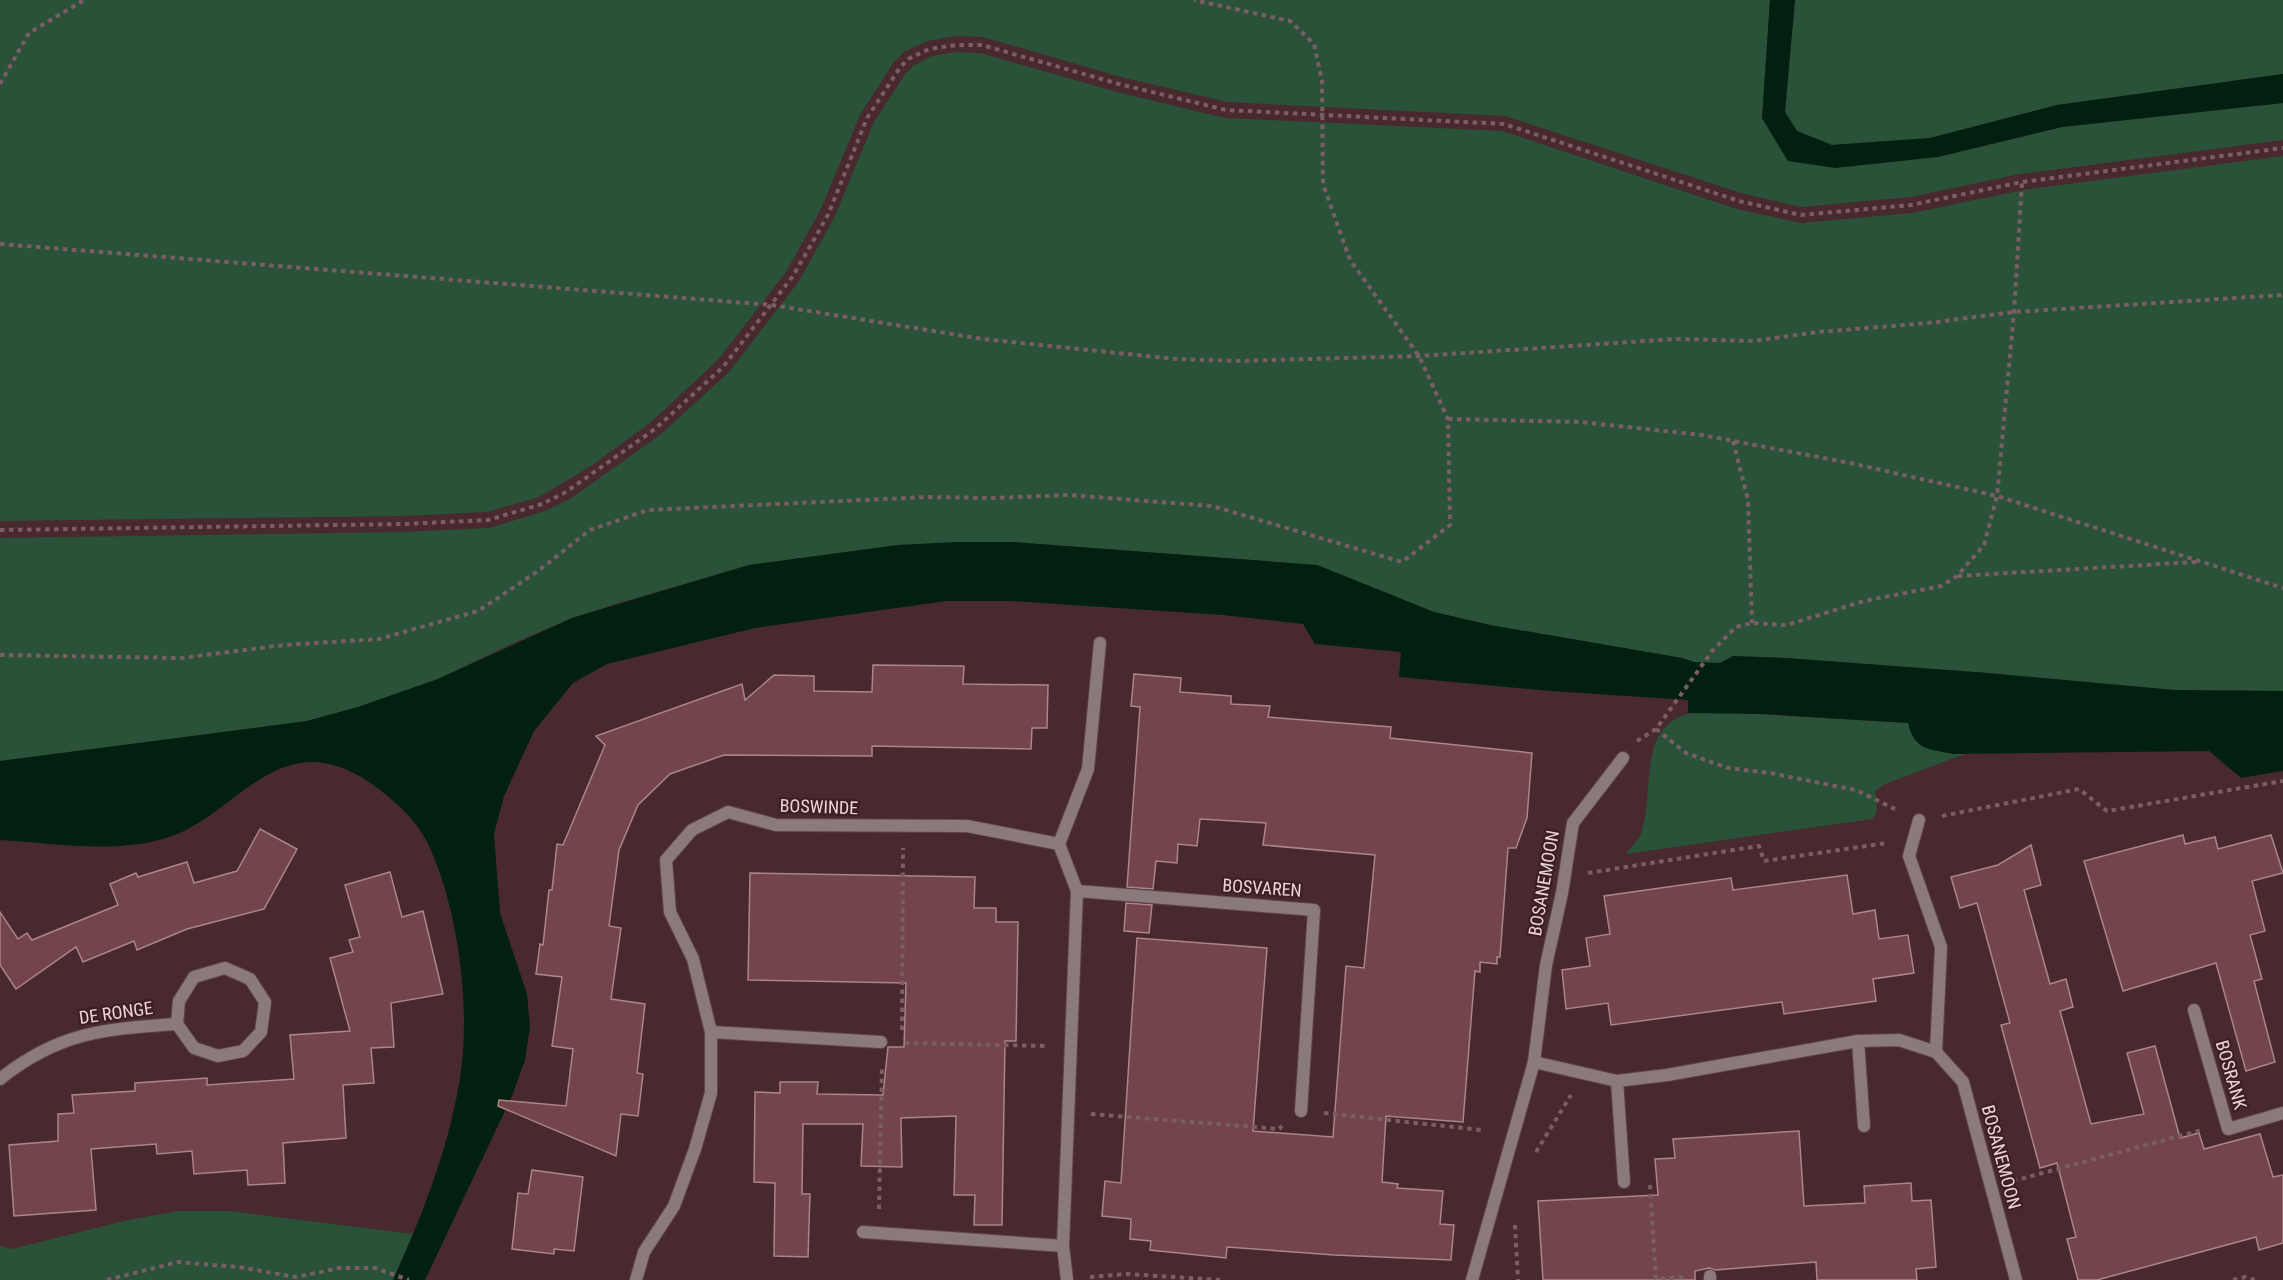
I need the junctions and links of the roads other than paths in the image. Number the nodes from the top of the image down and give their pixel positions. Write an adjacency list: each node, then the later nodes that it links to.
1 (1100, 643): 4 (street)
2 (1623, 758): 12 (street, BOSANEMOON)
3 (1918, 820): 11 (street)
4 (1059, 844): 5 (street); 8 (street, BOSWINDE)
5 (1077, 891): 15 (street, BOSVAREN); 20 (street)
6 (2194, 1010): 16 (street, BOSRANK)
7 (177, 1024): 7 (street, DE RONGE); 13 (street, DE RONGE)
8 (711, 1032): 10 (street); 22 (street, BOSWINDE)
9 (1858, 1041): 11 (street); 14 (street); 17 (street)
10 (880, 1042)
11 (1936, 1052): 24 (street, BOSANEMOON)
12 (1534, 1062): 14 (street); 23 (street, BOSANEMOON)
13 (0, 1079)
14 (1617, 1081): 18 (street)
15 (1301, 1111)
16 (2283, 1113)
17 (1864, 1125)
18 (1624, 1182)
19 (863, 1232): 20 (street)
20 (1063, 1246): 21 (street)
21 (1067, 1279)
22 (636, 1280)
23 (1472, 1280)
24 (2016, 1280)

